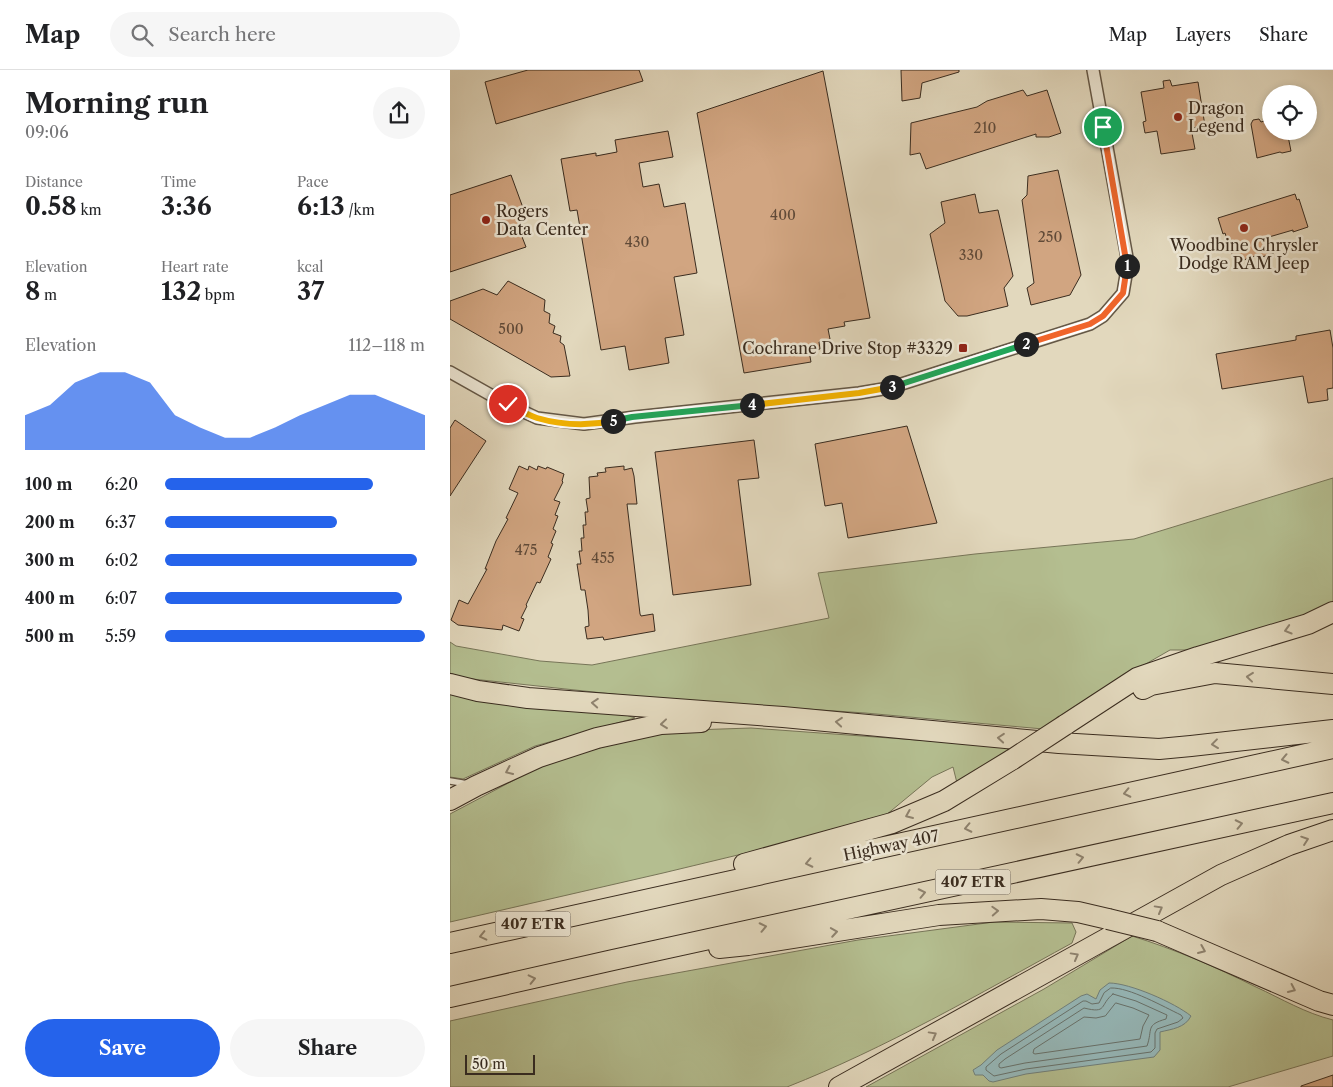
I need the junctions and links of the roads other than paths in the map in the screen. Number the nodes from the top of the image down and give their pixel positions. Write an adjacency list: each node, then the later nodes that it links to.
1 (1093, 70): 2 (street)
2 (450, 372)
3 (1333, 612): 7 (highway, one-way to 7)
4 (450, 684): 6 (highway, one-way to 4)
5 (1333, 684): 7 (highway, one-way to 7)
6 (783, 717): 8 (highway, one-way to 6); 11 (highway, one-way to 11)
7 (1065, 725): 15 (highway, one-way to 15, bridge)
8 (1333, 730)
9 (1333, 748): 15 (highway, Highway 407 / 407 ETR, one-way to 15)
10 (450, 781): 11 (lane)
11 (476, 786): 12 (highway)
12 (450, 800)
13 (1333, 803): 17 (highway, 407 ETR, one-way to 13)
14 (1333, 830): 20 (highway, one-way to 14)
15 (616, 906): 16 (highway, Highway 407 / 407 ETR, one-way to 16)
16 (450, 943)
17 (613, 960): 18 (highway, 407 ETR, one-way to 17); 19 (highway, one-way to 19, bridge)
18 (450, 997)
19 (1333, 1005)
20 (890, 1058): 21 (highway); 22 (highway)
21 (821, 1087)
22 (839, 1087)

